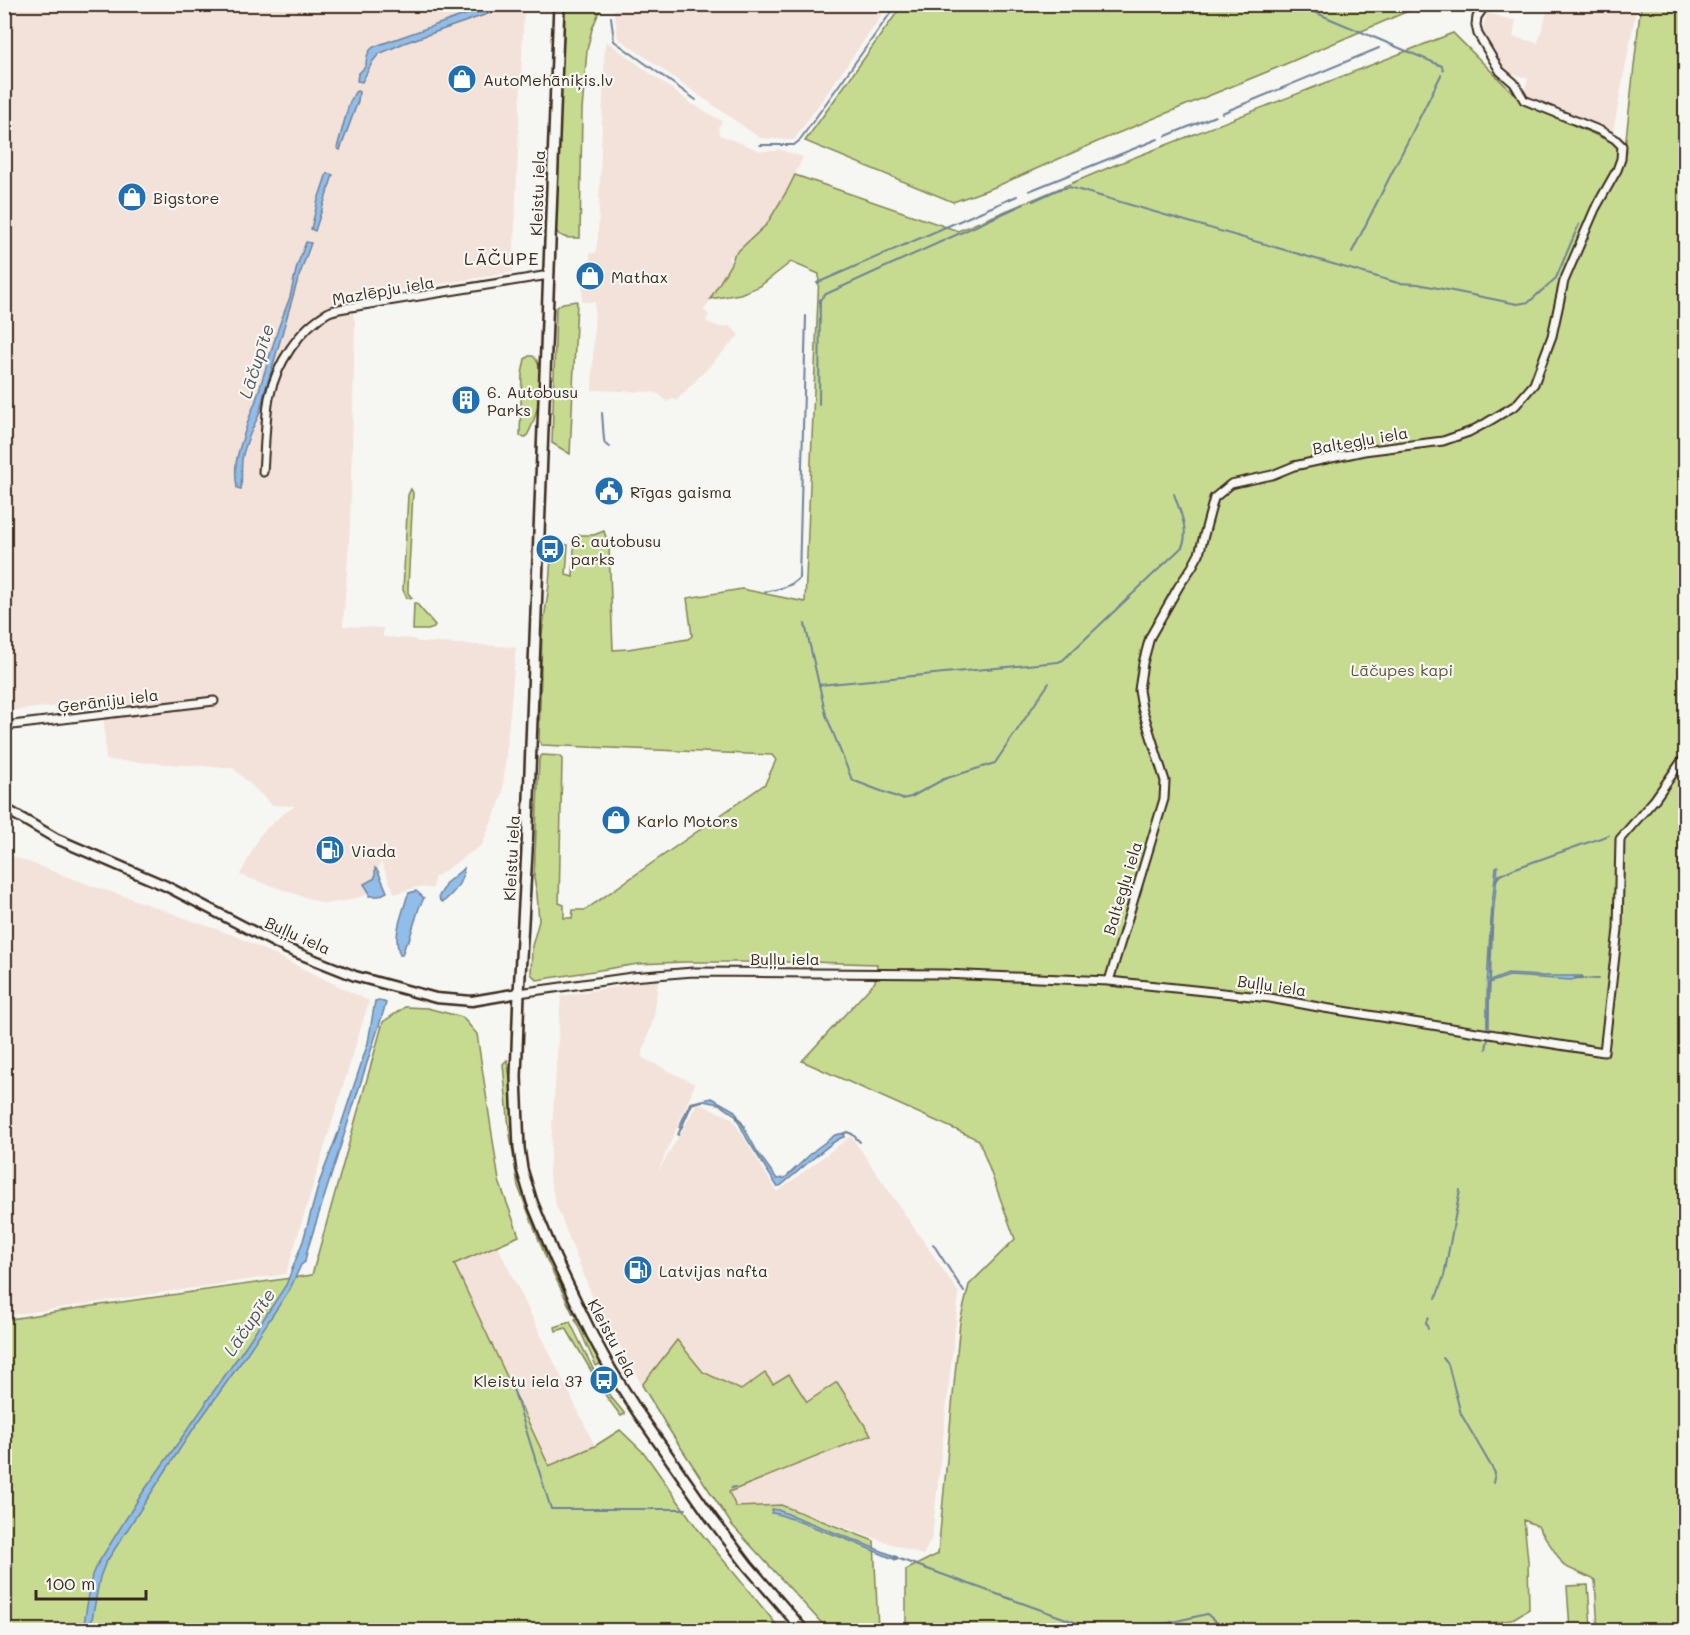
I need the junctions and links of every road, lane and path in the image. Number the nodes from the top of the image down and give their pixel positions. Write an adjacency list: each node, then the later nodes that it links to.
1 (560, 4): 3 (main road, Kleistu iela)
2 (1486, 4): 9 (street, Baltegļu iela)
3 (549, 275): 4 (street, Mazlēpju iela); 10 (main road, Kleistu iela)
4 (263, 472)
5 (214, 701): 6 (street, Ģerāniju iela)
6 (4, 726)
7 (1686, 759): 9 (street, Buļļu iela)
8 (4, 808): 10 (street, Buļļu iela)
9 (1109, 981): 10 (street, Buļļu iela)
10 (519, 993): 11 (main road, Kleistu iela)
11 (803, 1630)

